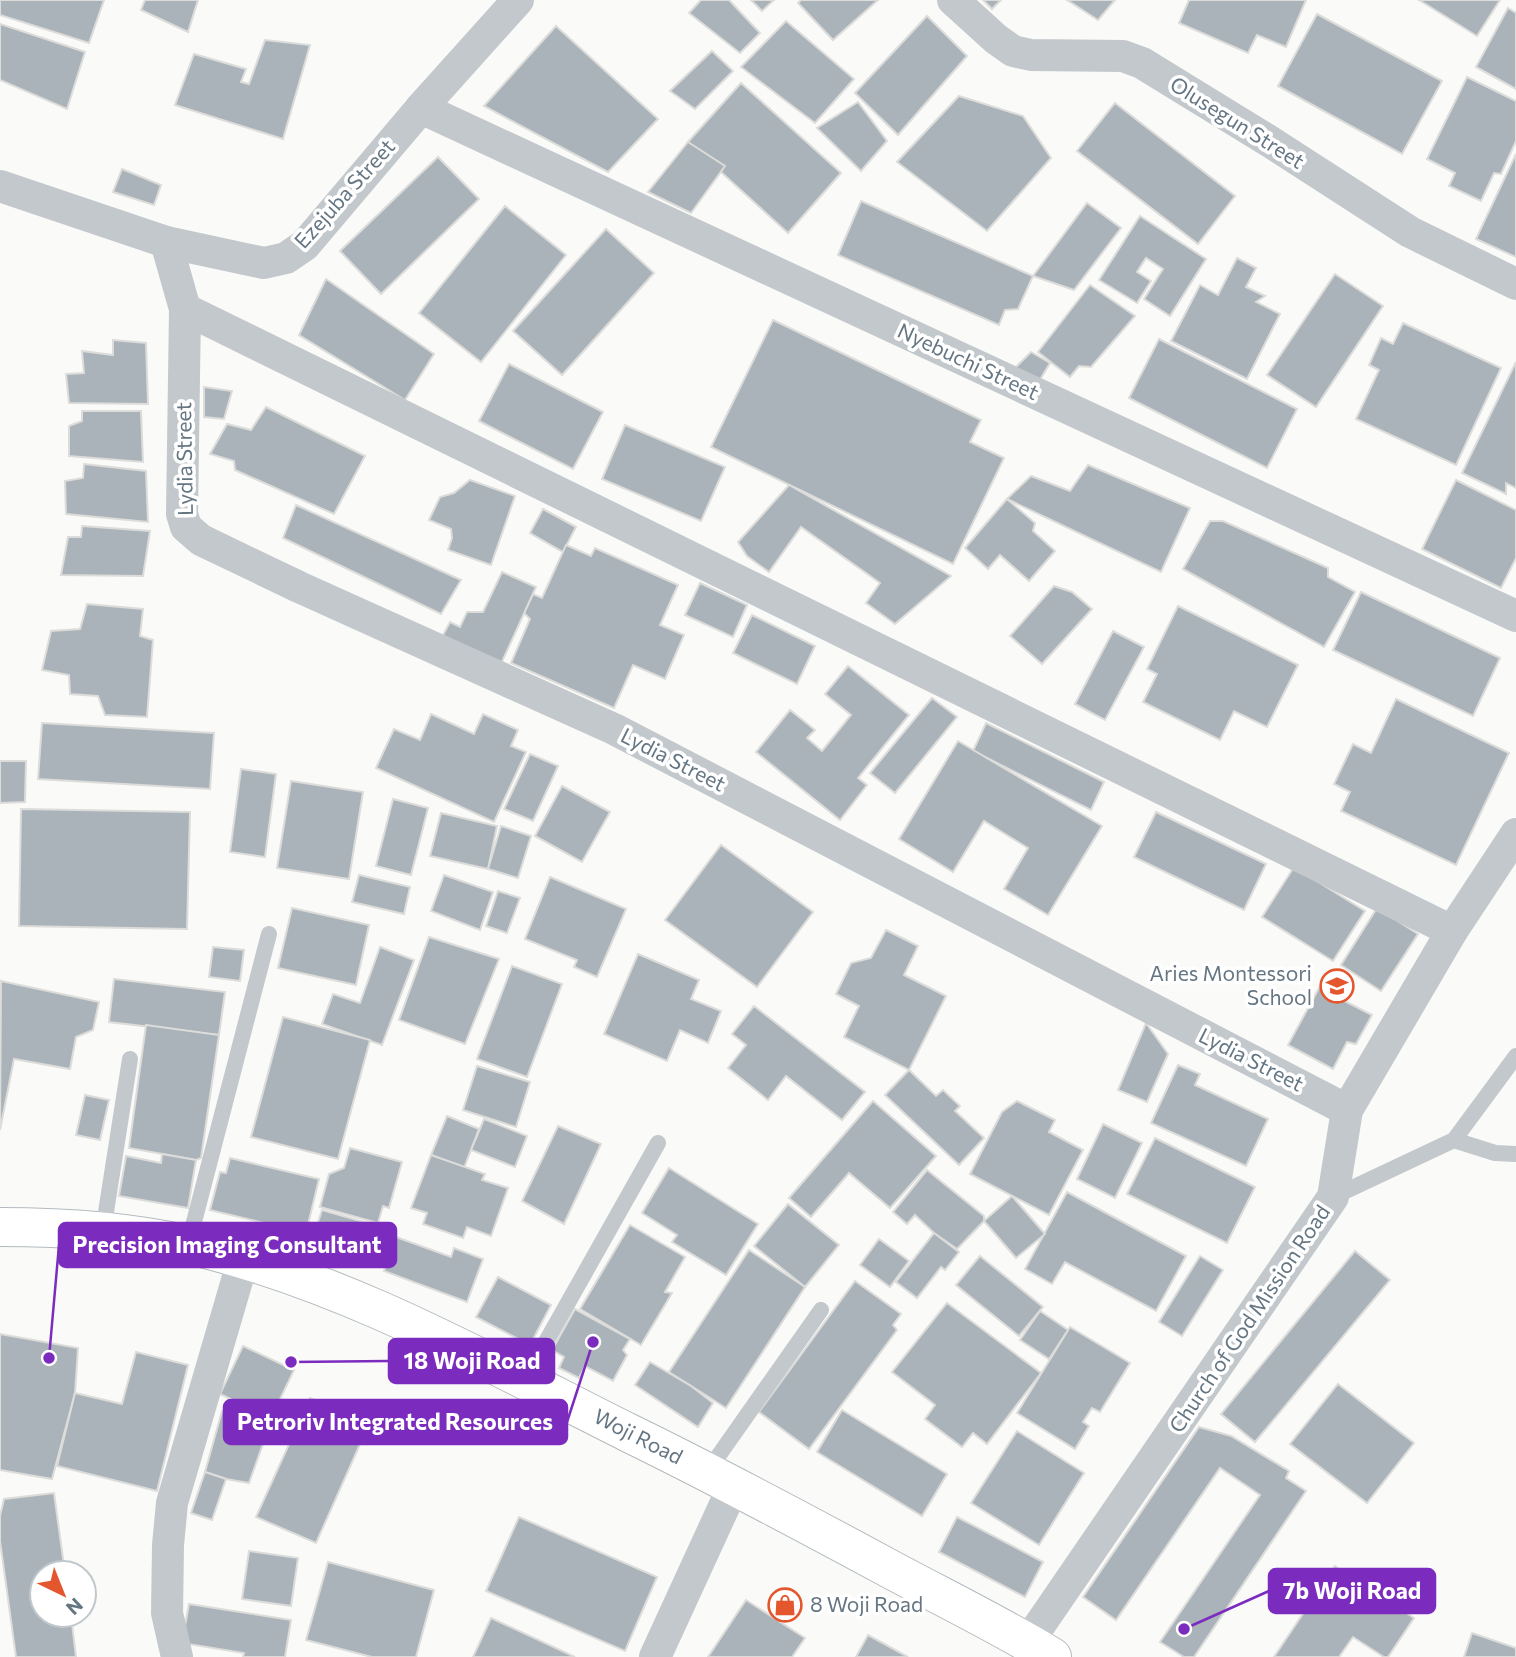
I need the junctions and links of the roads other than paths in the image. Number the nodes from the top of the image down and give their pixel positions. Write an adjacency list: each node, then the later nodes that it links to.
1 (518, 0): 3 (street, Ezejuba Street)
2 (953, 0): 6 (street, Olusegun Street)
3 (421, 108): 5 (street, Ezejuba Street); 8 (street, Nyebuchi Street)
4 (0, 186): 5 (street, Ezejuba Street)
5 (166, 242): 7 (street, Lydia Street)
6 (1516, 284)
7 (185, 309): 10 (street); 14 (street, Lydia Street)
8 (1516, 616)
9 (1516, 834): 10 (street, Church of God Mission Road)
10 (1452, 931): 14 (street, Church of God Mission Road)
11 (269, 934): 21 (lane)
12 (1516, 1056): 15 (lane)
13 (130, 1059): 20 (lane)
14 (1347, 1110): 18 (street, Church of God Mission Road)
15 (1454, 1140): 17 (lane); 18 (lane)
16 (658, 1143): 24 (lane)
17 (1516, 1154)
18 (1333, 1197): 26 (street, Church of God Mission Road)
19 (0, 1227): 20 (main road, Woji Road)
20 (103, 1231): 21 (main road, Woji Road)
21 (188, 1245): 22 (main road, Woji Road)
22 (243, 1260): 24 (main road, Woji Road); 27 (street)
23 (821, 1310): 25 (lane)
24 (525, 1379): 25 (main road, Woji Road)
25 (721, 1478): 26 (main road, Woji Road); 28 (street)
26 (1040, 1650)
27 (177, 1657)
28 (655, 1657)

